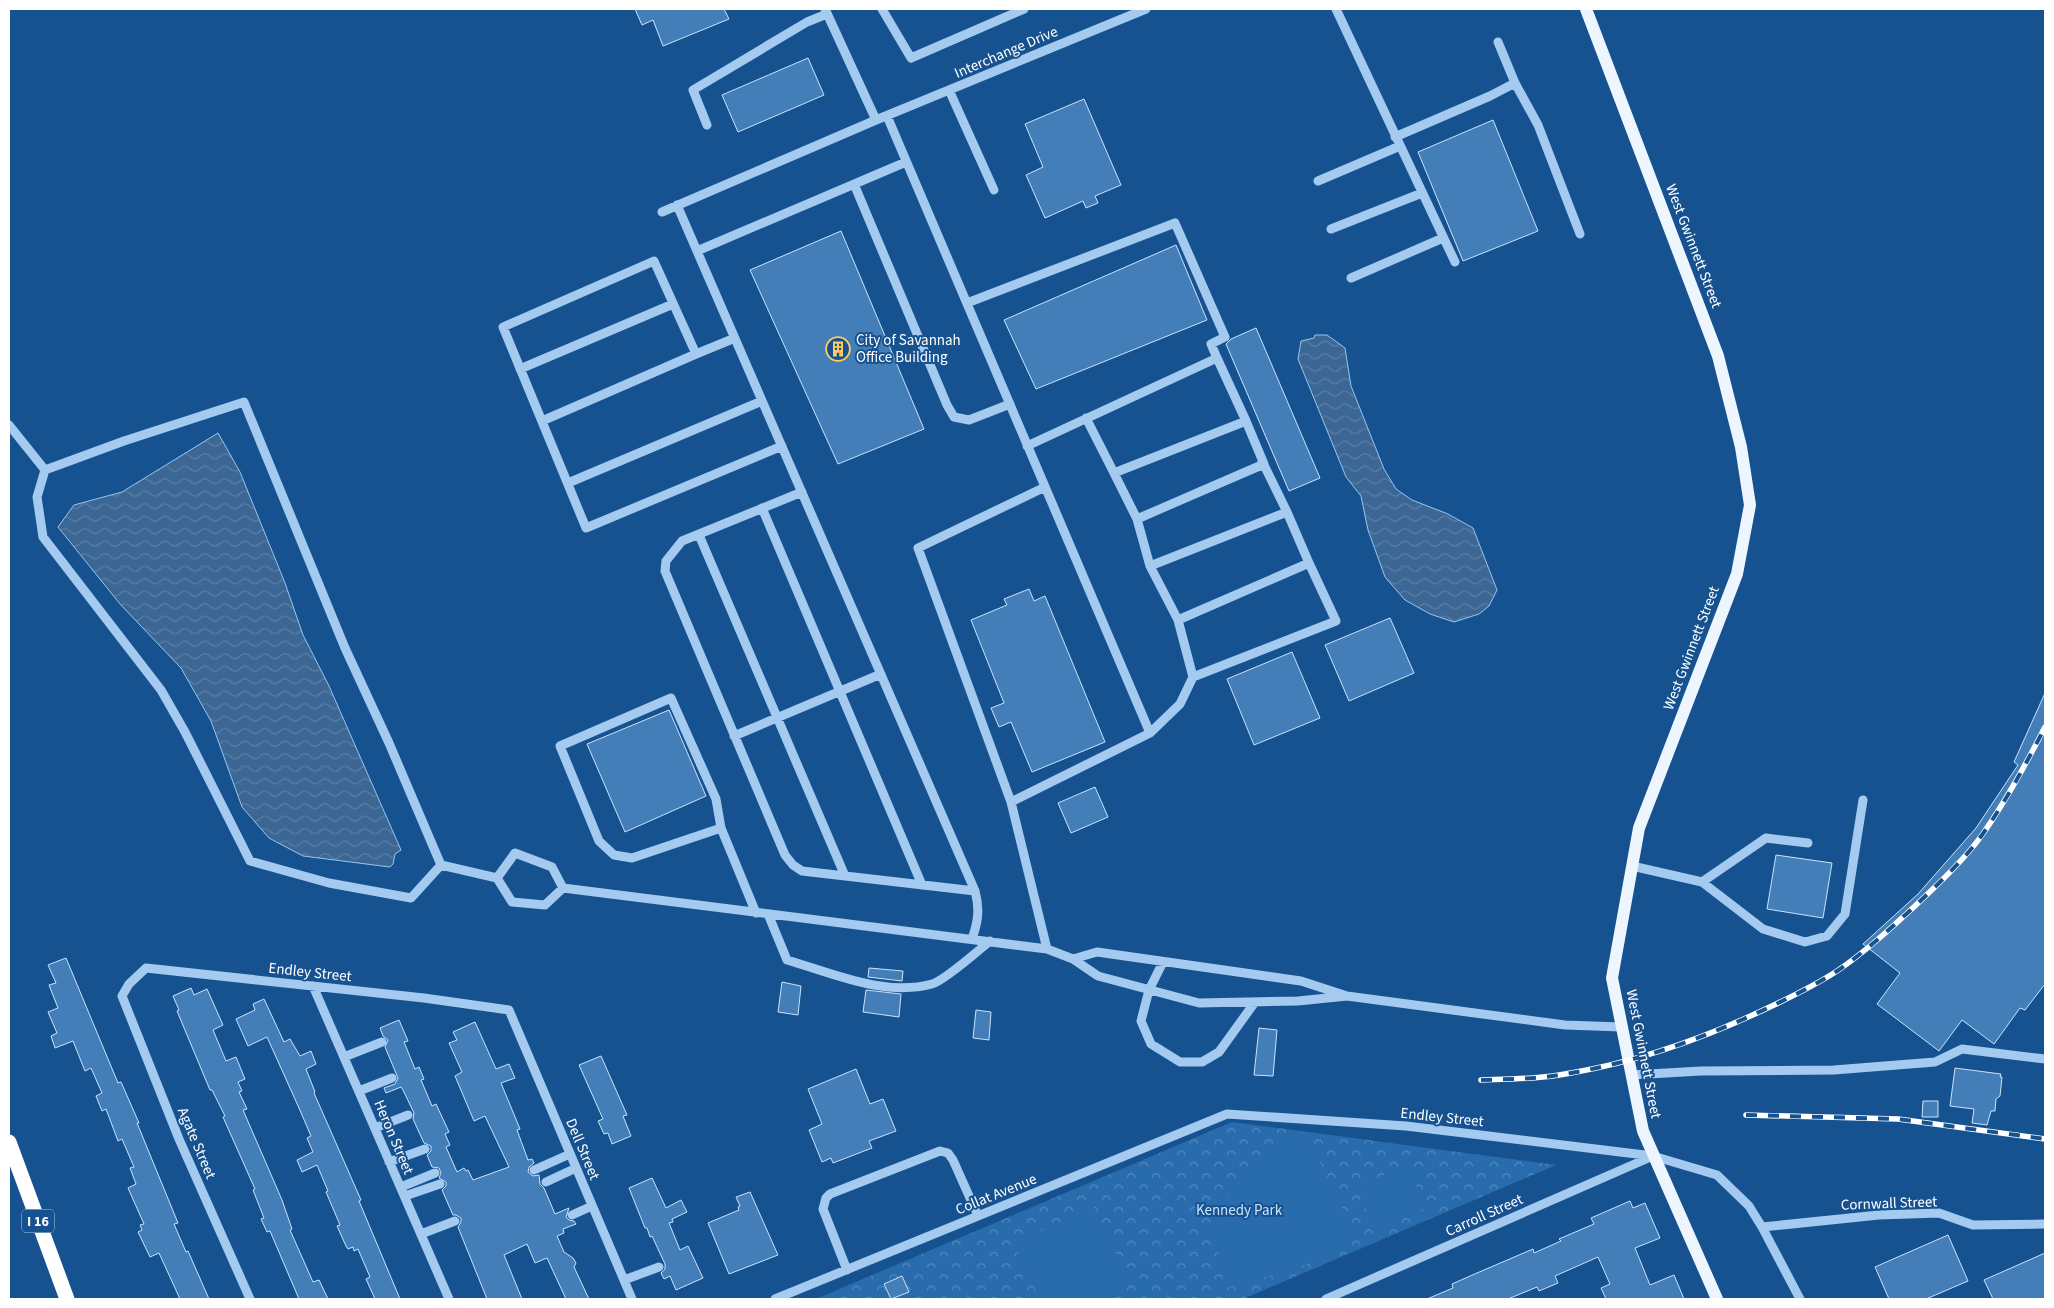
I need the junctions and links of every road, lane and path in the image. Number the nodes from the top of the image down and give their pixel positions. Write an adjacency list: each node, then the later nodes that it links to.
1 (882, 9): 2 (street)
2 (1024, 9)
3 (1146, 9): 9 (street, Interchange Drive)
4 (1336, 9): 13 (street)
5 (1586, 9): 66 (main road, West Gwinnett Street)
6 (826, 12): 11 (street); 12 (street)
7 (1498, 42): 8 (street)
8 (1516, 83): 13 (street); 23 (street)
9 (949, 90): 10 (street, Interchange Drive); 18 (street)
10 (887, 116): 11 (street, Interchange Drive); 15 (street)
11 (876, 120): 20 (street, Interchange Drive)
12 (707, 125)
13 (1395, 137): 14 (street)
14 (1400, 146): 16 (street); 19 (street)
15 (906, 162): 17 (street); 29 (street)
16 (1318, 181)
17 (854, 184): 25 (street); 35 (street)
18 (994, 190)
19 (1422, 193): 22 (street); 24 (street)
20 (677, 205): 21 (street, Interchange Drive); 25 (street)
21 (662, 212)
22 (1331, 229)
23 (1580, 234)
24 (1444, 238): 26 (street); 27 (street)
25 (697, 251): 30 (street)
26 (1455, 262)
27 (1351, 278)
28 (673, 304): 31 (street); 33 (street); 33 (street)
29 (967, 304): 32 (street); 35 (street)
30 (735, 338): 31 (street); 34 (street)
31 (696, 354): 38 (street)
32 (1217, 358): 36 (street); 37 (street)
33 (520, 369): 38 (street)
34 (762, 401): 40 (street); 45 (street)
35 (1010, 404): 41 (street)
36 (1086, 418): 41 (street); 44 (street)
37 (1246, 420): 42 (street); 44 (street)
38 (542, 421): 45 (street)
39 (9, 425): 43 (street)
40 (782, 446): 45 (street); 47 (street)
41 (1027, 446): 46 (street)
42 (1262, 461): 49 (street); 50 (street)
43 (45, 470): 65 (street); 65 (street)
44 (1114, 473): 50 (street)
45 (568, 483)
46 (1045, 487): 59 (street); 62 (street)
47 (802, 492): 48 (street); 55 (street)
48 (762, 508): 51 (street); 57 (street)
49 (1287, 512): 52 (street); 53 (street)
50 (1136, 518): 53 (street)
51 (699, 534): 58 (street); 60 (street)
52 (1309, 563): 54 (street); 56 (street)
53 (1150, 566): 54 (street)
54 (1178, 620): 56 (street)
55 (881, 674): 57 (street); 72 (street)
56 (1194, 677): 59 (street)
57 (840, 692): 58 (street); 70 (street)
58 (777, 718): 60 (street); 67 (street)
59 (1150, 733): 62 (street)
60 (734, 736): 67 (street)
61 (1863, 800): 69 (street)
62 (1011, 802): 77 (street)
63 (722, 828): 63 (street); 73 (street)
64 (1808, 843): 69 (street)
65 (441, 864): 68 (street)
66 (1632, 866): 69 (street); 86 (main road, West Gwinnett Street)
67 (845, 876): 70 (street)
68 (497, 878): 71 (street); 71 (street)
69 (1702, 882)
70 (922, 885): 72 (street)
71 (563, 888): 73 (street)
72 (975, 892): 75 (street)
73 (756, 913): 74 (street)
74 (768, 914): 75 (street); 76 (street)
75 (972, 939): 76 (street)
76 (990, 941): 77 (street)
77 (1047, 949): 78 (street)
78 (1073, 959): 79 (street); 81 (street)
79 (1163, 962): 81 (street); 83 (street)
80 (313, 986): 82 (street, Endley Street); 85 (street, Endley Street); 88 (street, Heron Street)
81 (1149, 990): 84 (street); 84 (street)
82 (122, 996): 118 (street, Agate Street)
83 (1347, 996): 84 (street); 86 (street)
84 (1254, 1002)
85 (509, 1010): 98 (street, Dell Street)
86 (1621, 1027): 90 (main road, West Gwinnett Street)
87 (382, 1042): 88 (street)
88 (344, 1057): 92 (street, Heron Street)
89 (2045, 1059): 90 (street)
90 (1631, 1075): 99 (main road, West Gwinnett Street)
91 (392, 1078): 92 (street)
92 (359, 1091): 95 (street, Heron Street)
93 (1226, 1114): 99 (street, Endley Street); 109 (street, Collat Avenue)
94 (408, 1115): 95 (street)
95 (375, 1128): 100 (street, Heron Street)
96 (9, 1142): 117 (highway, I 16)
97 (425, 1149): 100 (street)
98 (570, 1154): 101 (street, Dell Street); 102 (street)
99 (1653, 1156): 112 (street, Endley Street); 122 (street, Carroll Street); 123 (main road, West Gwinnett Street)
100 (389, 1162): 106 (street, Heron Street)
101 (576, 1168): 104 (street); 107 (street, Dell Street)
102 (534, 1170)
103 (435, 1173): 106 (street)
104 (546, 1182)
105 (440, 1184): 106 (street)
106 (403, 1192): 113 (street, Heron Street)
107 (592, 1206): 108 (street); 116 (street, Dell Street)
108 (572, 1215)
109 (978, 1216): 115 (street, Collat Avenue); 115 (street)
110 (455, 1220): 113 (street)
111 (2045, 1224): 112 (street, Cornwall Street)
112 (1762, 1227): 124 (street, Endley Street)
113 (421, 1234): 119 (street, Heron Street)
114 (659, 1267): 116 (street)
115 (847, 1270): 121 (street, Collat Avenue)
116 (624, 1280): 120 (street, Dell Street)
117 (67, 1299)
118 (250, 1299)
119 (449, 1299)
120 (632, 1299)
121 (775, 1299)
122 (1326, 1299)
123 (1717, 1299)
124 (1800, 1299)

